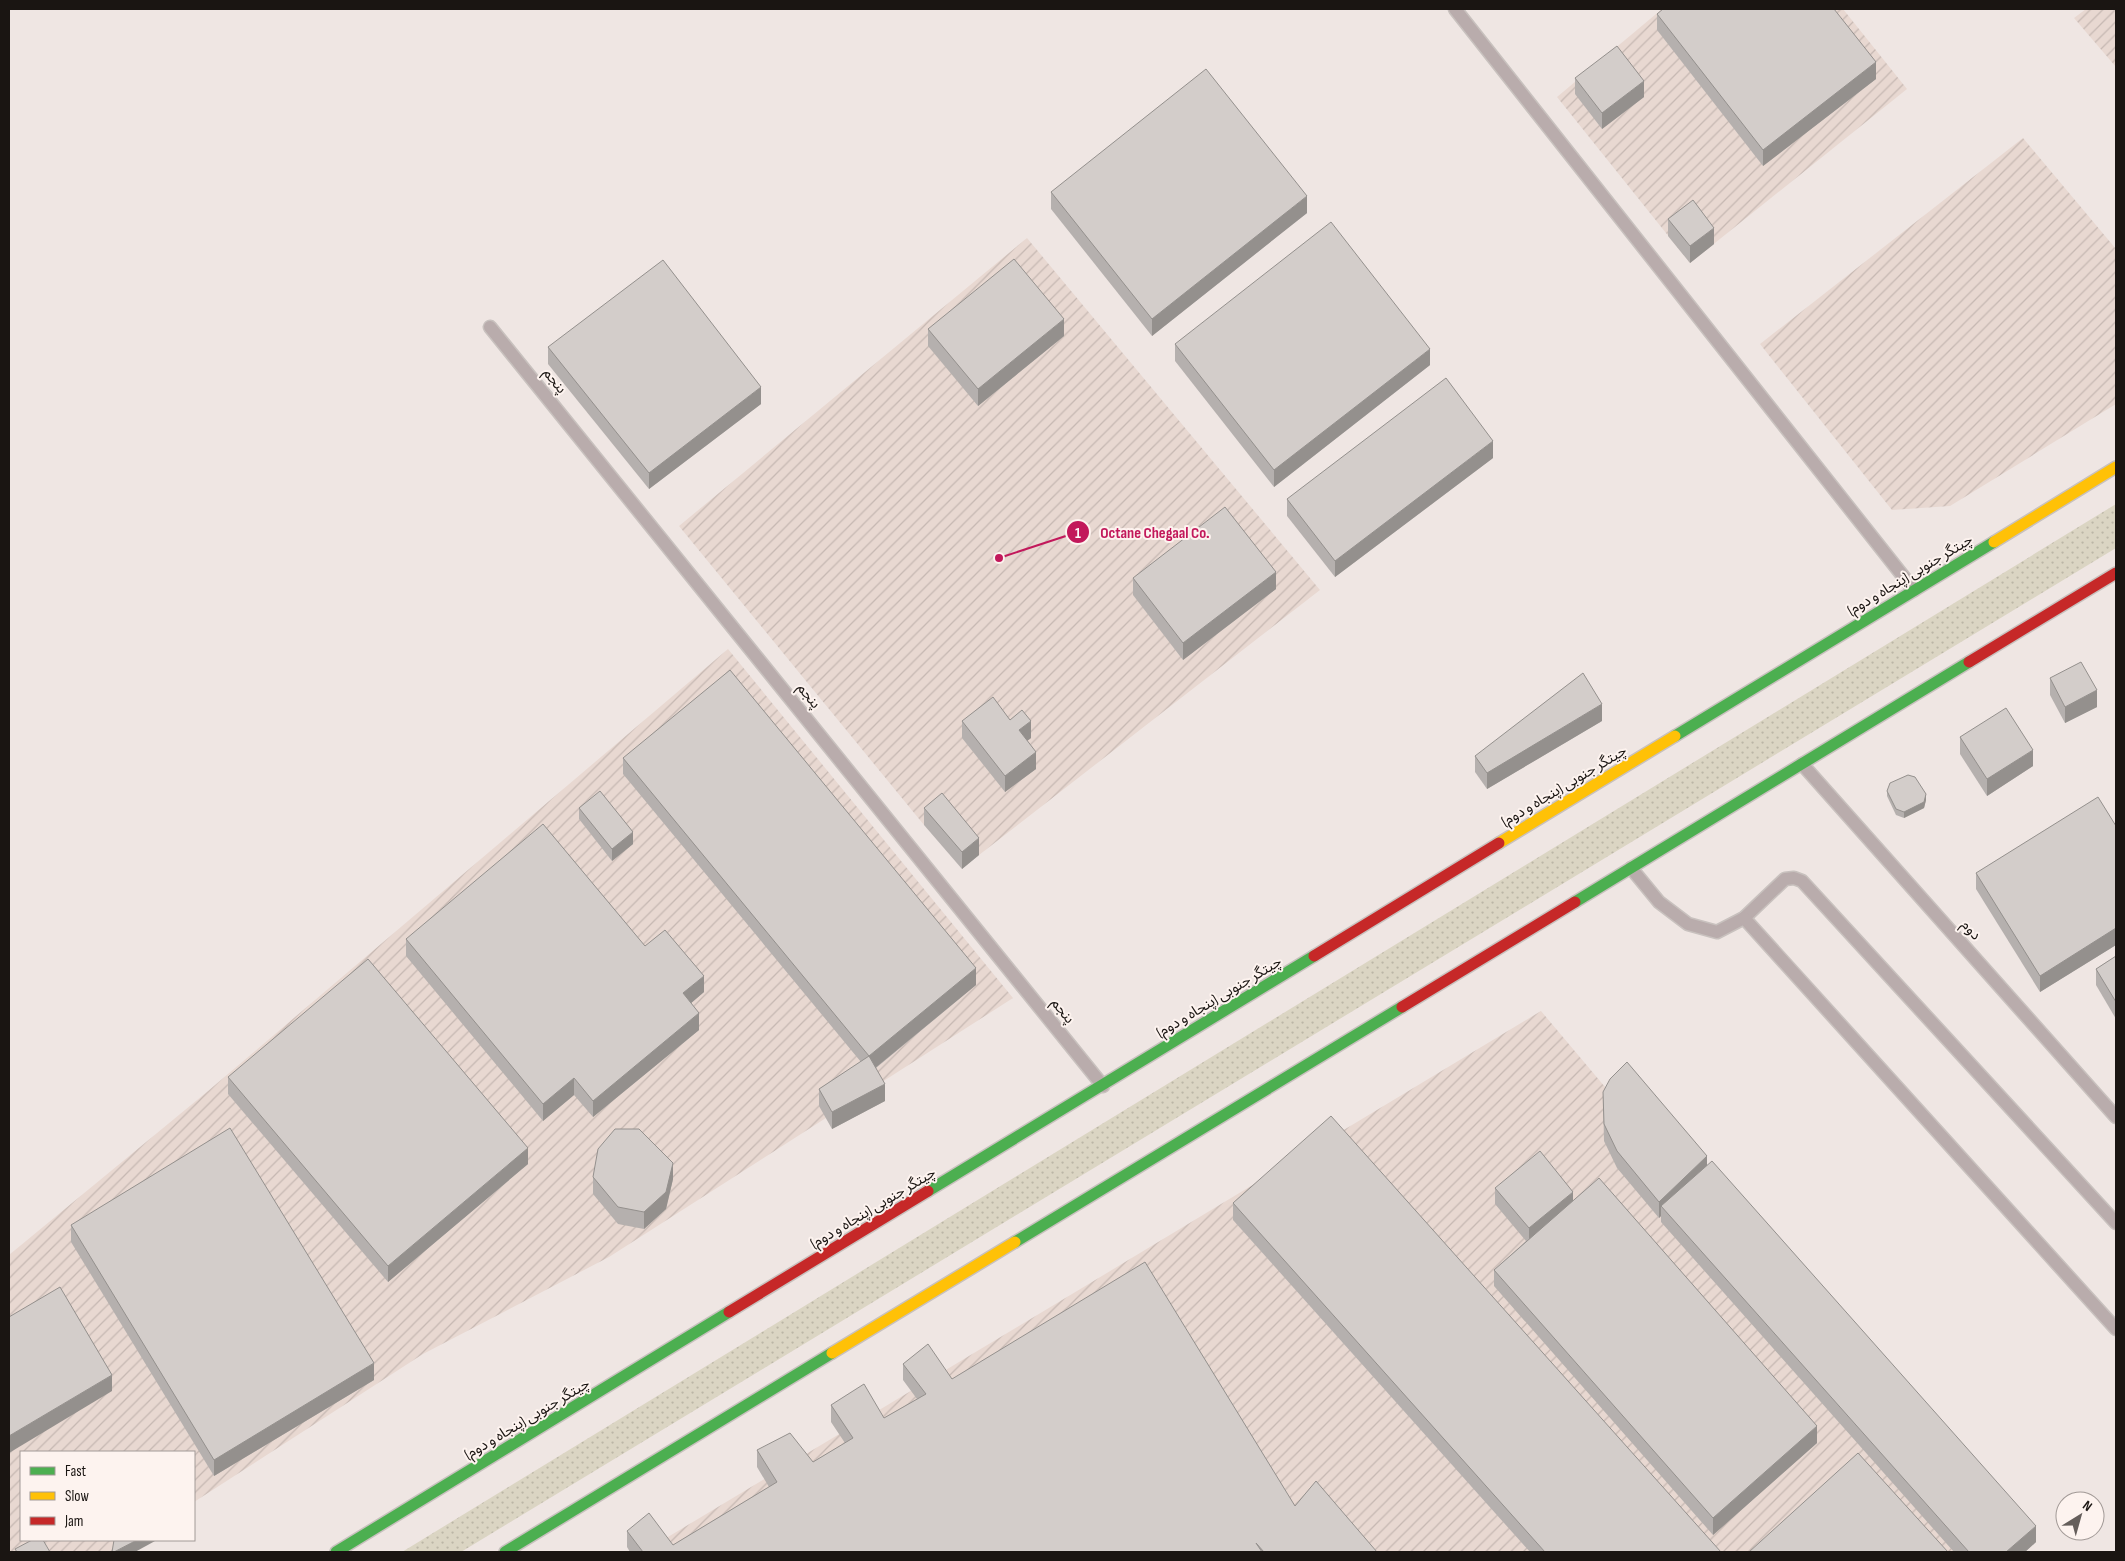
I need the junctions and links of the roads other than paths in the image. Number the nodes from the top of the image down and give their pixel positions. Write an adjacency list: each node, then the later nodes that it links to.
1 (1455, 9): 5 (lane)
2 (490, 327): 9 (lane, پنجم)
3 (2116, 467): 5 (main road, چیتگر جنوبی (پنجاه و دوم))
4 (2116, 574): 6 (main road)
5 (1914, 590): 9 (main road, چیتگر جنوبی (پنجاه و دوم))
6 (1802, 764): 7 (main road); 10 (lane, دوم)
7 (1631, 868): 8 (lane); 14 (main road)
8 (1744, 918): 11 (lane); 12 (lane)
9 (1102, 1086): 13 (main road, چیتگر جنوبی (پنجاه و دوم))
10 (2116, 1117)
11 (2116, 1223)
12 (2116, 1329)
13 (336, 1552)
14 (505, 1552)

